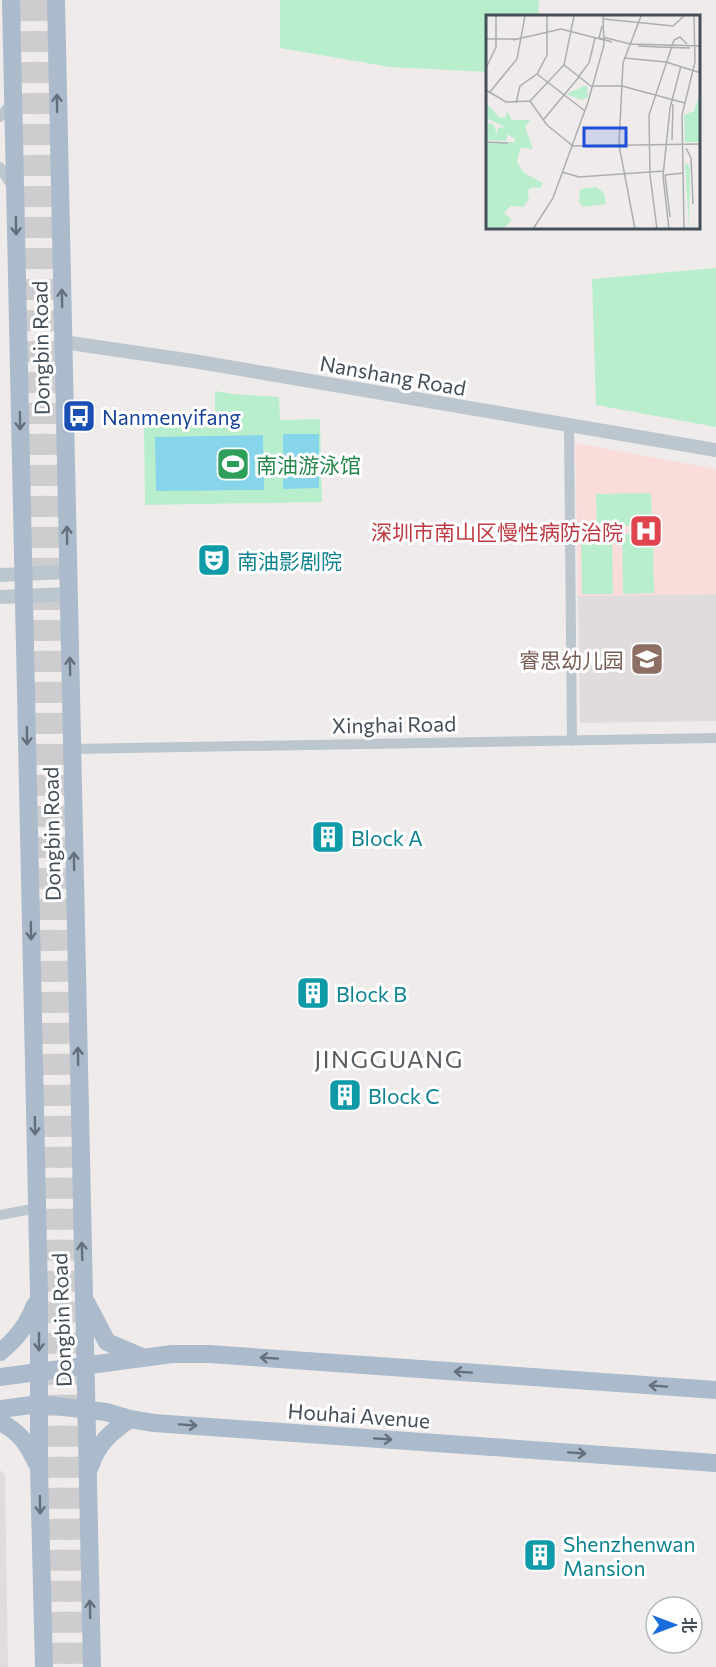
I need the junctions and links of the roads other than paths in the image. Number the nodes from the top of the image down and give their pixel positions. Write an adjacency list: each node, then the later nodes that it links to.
1 (11, 0): 3 (main road, Dongbin Road)
2 (56, 0): 7 (main road, Dongbin Road, one-way to 2)
3 (12, 102): 4 (street); 6 (main road, Dongbin Road)
4 (0, 117)
5 (0, 167): 6 (street)
6 (15, 194): 11 (main road, Dongbin Road, one-way to 11)
7 (63, 342): 8 (street, Nanshang Road); 10 (main road, Dongbin Road, one-way to 7)
8 (569, 427): 9 (street, Nanshang Road); 17 (street)
9 (716, 450)
10 (68, 572): 11 (street); 13 (main road, Dongbin Road)
11 (23, 573): 12 (street); 14 (main road, Dongbin Road)
12 (0, 575)
13 (68, 594): 14 (street); 18 (main road, Dongbin Road, one-way to 13)
14 (24, 595): 15 (street); 19 (main road, Dongbin Road, one-way to 19)
15 (0, 597)
16 (716, 738): 17 (street, Xinghai Road)
17 (572, 741): 18 (street, Xinghai Road)
18 (72, 748): 21 (main road, Dongbin Road, one-way to 18)
19 (37, 1208): 20 (street); 22 (main road, Dongbin Road)
20 (0, 1215)
21 (83, 1294): 24 (main road); 25 (main road, Dongbin Road)
22 (39, 1295): 23 (main road); 26 (main road, Dongbin Road, one-way to 26)
23 (0, 1352)
24 (144, 1358): 25 (main road); 28 (main road, one-way to 24)
25 (85, 1366): 26 (main road); 31 (main road, Dongbin Road)
26 (39, 1372): 27 (main road); 29 (main road, Dongbin Road)
27 (0, 1377)
28 (716, 1390)
29 (39, 1404): 30 (main road, Houhai Avenue); 31 (main road, Houhai Avenue); 35 (main road, Dongbin Road)
30 (0, 1409)
31 (87, 1410): 32 (main road, Houhai Avenue); 36 (main road, Dongbin Road)
32 (130, 1419): 34 (main road, Houhai Avenue, one-way to 34); 36 (main road)
33 (0, 1422): 35 (main road)
34 (716, 1463)
35 (39, 1468): 37 (main road, Dongbin Road, one-way to 37)
36 (88, 1477): 38 (main road, Dongbin Road, one-way to 36)
37 (44, 1667)
38 (92, 1667)

